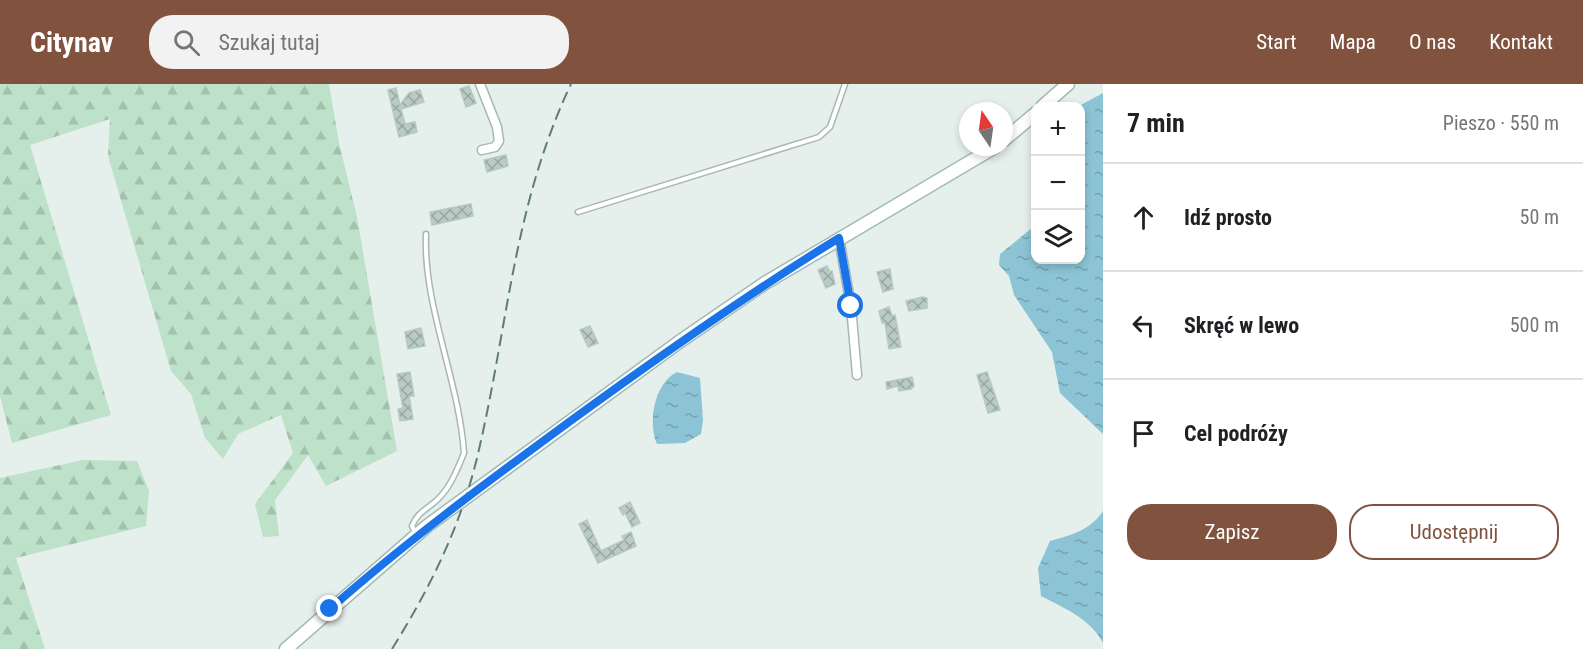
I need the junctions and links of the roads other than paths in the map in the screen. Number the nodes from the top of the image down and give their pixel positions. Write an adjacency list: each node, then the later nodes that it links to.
1 (480, 84): 7 (street)
2 (845, 84): 9 (lane)
3 (1066, 85): 4 (street)
4 (1047, 102)
5 (1031, 116): 6 (street)
6 (1013, 132)
7 (482, 150)
8 (980, 156): 11 (street)
9 (578, 212)
10 (426, 234): 13 (lane)
11 (839, 238): 12 (street); 13 (street)
12 (857, 375)
13 (416, 535): 14 (street)
14 (286, 649)

